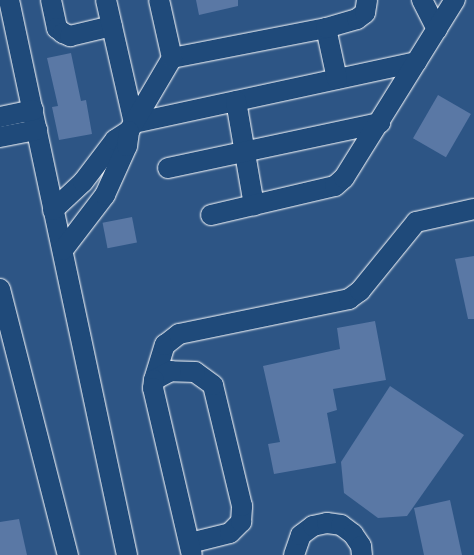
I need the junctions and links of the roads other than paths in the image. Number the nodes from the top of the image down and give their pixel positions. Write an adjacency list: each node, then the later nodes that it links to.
1 (10, 0): 15 (lane)
2 (51, 0): 8 (lane)
3 (106, 0): 8 (lane)
4 (159, 0): 11 (lane)
5 (367, 0): 9 (lane)
6 (422, 0): 10 (lane)
7 (455, 0): 10 (lane)
8 (112, 26): 18 (lane)
9 (326, 28): 11 (lane); 13 (lane)
10 (438, 29): 12 (lane)
11 (172, 58): 18 (lane)
12 (417, 62): 13 (lane); 17 (lane)
13 (337, 79): 14 (lane)
14 (236, 101): 18 (lane); 21 (lane)
15 (33, 110): 16 (lane); 19 (lane)
16 (0, 117)
17 (380, 123): 21 (lane); 23 (lane)
18 (131, 127): 25 (lane); 27 (lane)
19 (37, 130): 20 (lane); 25 (lane)
20 (0, 137)
21 (246, 152): 22 (lane); 23 (lane)
22 (168, 168)
23 (254, 205): 26 (lane)
24 (474, 209): 29 (lane)
25 (53, 210): 27 (lane)
26 (211, 215)
27 (62, 250): 33 (lane)
28 (0, 289): 32 (lane)
29 (154, 380): 30 (lane); 30 (lane)
30 (191, 549)
31 (290, 552): 34 (lane)
32 (68, 555)
33 (127, 555)
34 (362, 555)

